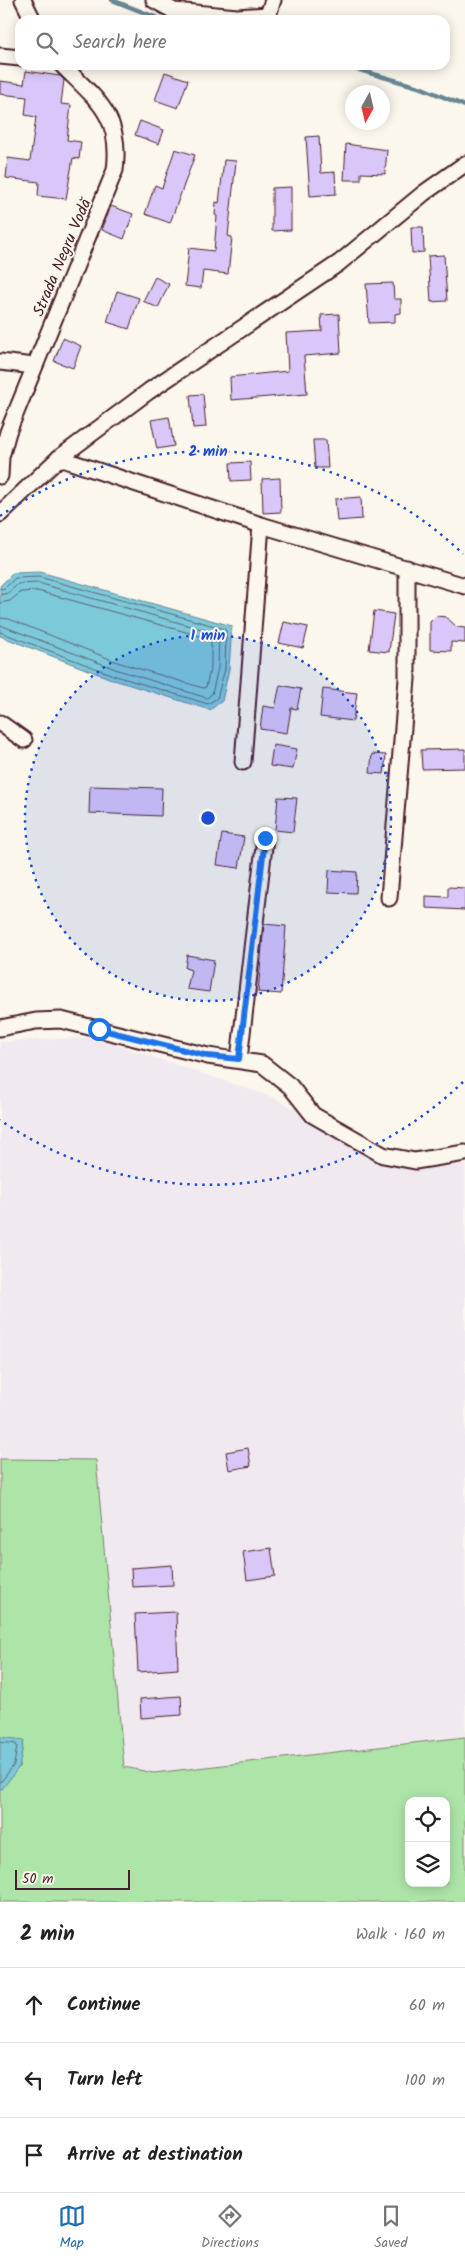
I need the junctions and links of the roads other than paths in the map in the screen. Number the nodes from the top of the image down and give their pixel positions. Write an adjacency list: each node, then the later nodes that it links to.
1 (23, 0): 4 (street)
2 (154, 0): 5 (street)
3 (273, 0): 6 (street)
4 (30, 15)
5 (217, 15)
6 (268, 15)
7 (0, 56): 8 (street)
8 (15, 58)
9 (67, 70): 12 (street, Strada Negru Vodă)
10 (465, 164): 14 (street)
11 (0, 362): 12 (street)
12 (34, 366): 13 (street, Strada Negru Vodă)
13 (3, 438): 15 (street, Strada Negru Vodă)
14 (59, 458): 17 (street); 19 (street)
15 (0, 476)
16 (0, 480): 17 (street)
17 (13, 500): 18 (street)
18 (0, 514)
19 (261, 525): 20 (street); 24 (street)
20 (407, 568): 21 (street); 26 (street)
21 (465, 586)
22 (0, 723): 23 (street)
23 (24, 740)
24 (243, 762)
25 (265, 838): 28 (street)
26 (389, 898)
27 (0, 1028): 28 (street)
28 (239, 1059): 29 (street)
29 (465, 1153)

